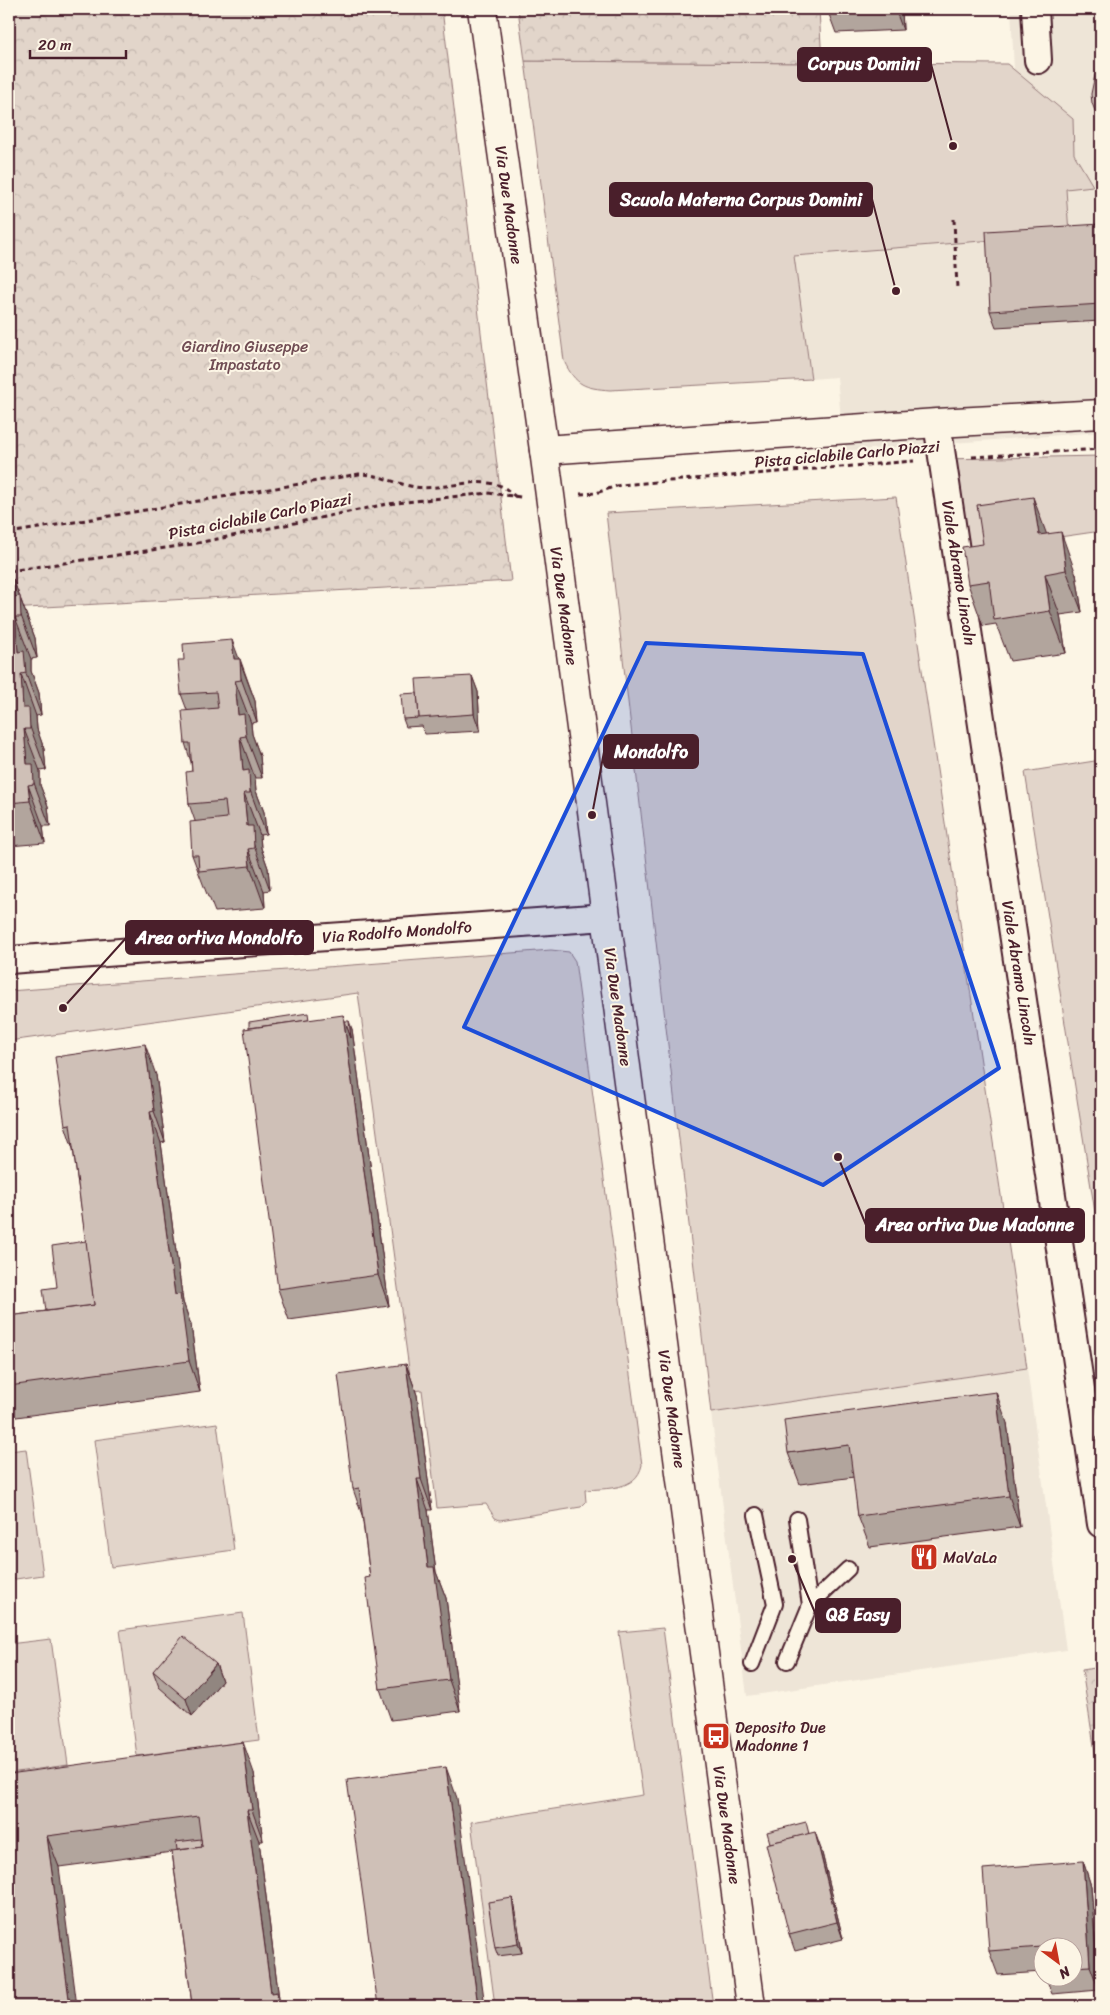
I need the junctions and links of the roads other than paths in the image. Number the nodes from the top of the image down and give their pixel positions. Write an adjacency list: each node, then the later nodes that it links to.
1 (482, 9): 6 (main road, Via Due Madonne)
2 (1035, 9): 3 (street)
3 (1038, 60)
4 (1101, 414): 5 (main road)
5 (937, 423): 6 (main road); 11 (street, Viale Abramo Lincoln)
6 (544, 450): 7 (main road, Via Due Madonne)
7 (606, 917): 8 (street, Via Rodolfo Mondolfo); 16 (main road, Via Due Madonne)
8 (9, 960)
9 (756, 1515): 15 (lane)
10 (797, 1518): 13 (lane)
11 (1101, 1524)
12 (848, 1569): 13 (lane)
13 (810, 1605): 14 (lane)
14 (787, 1661)
15 (752, 1664)
16 (752, 2006)

